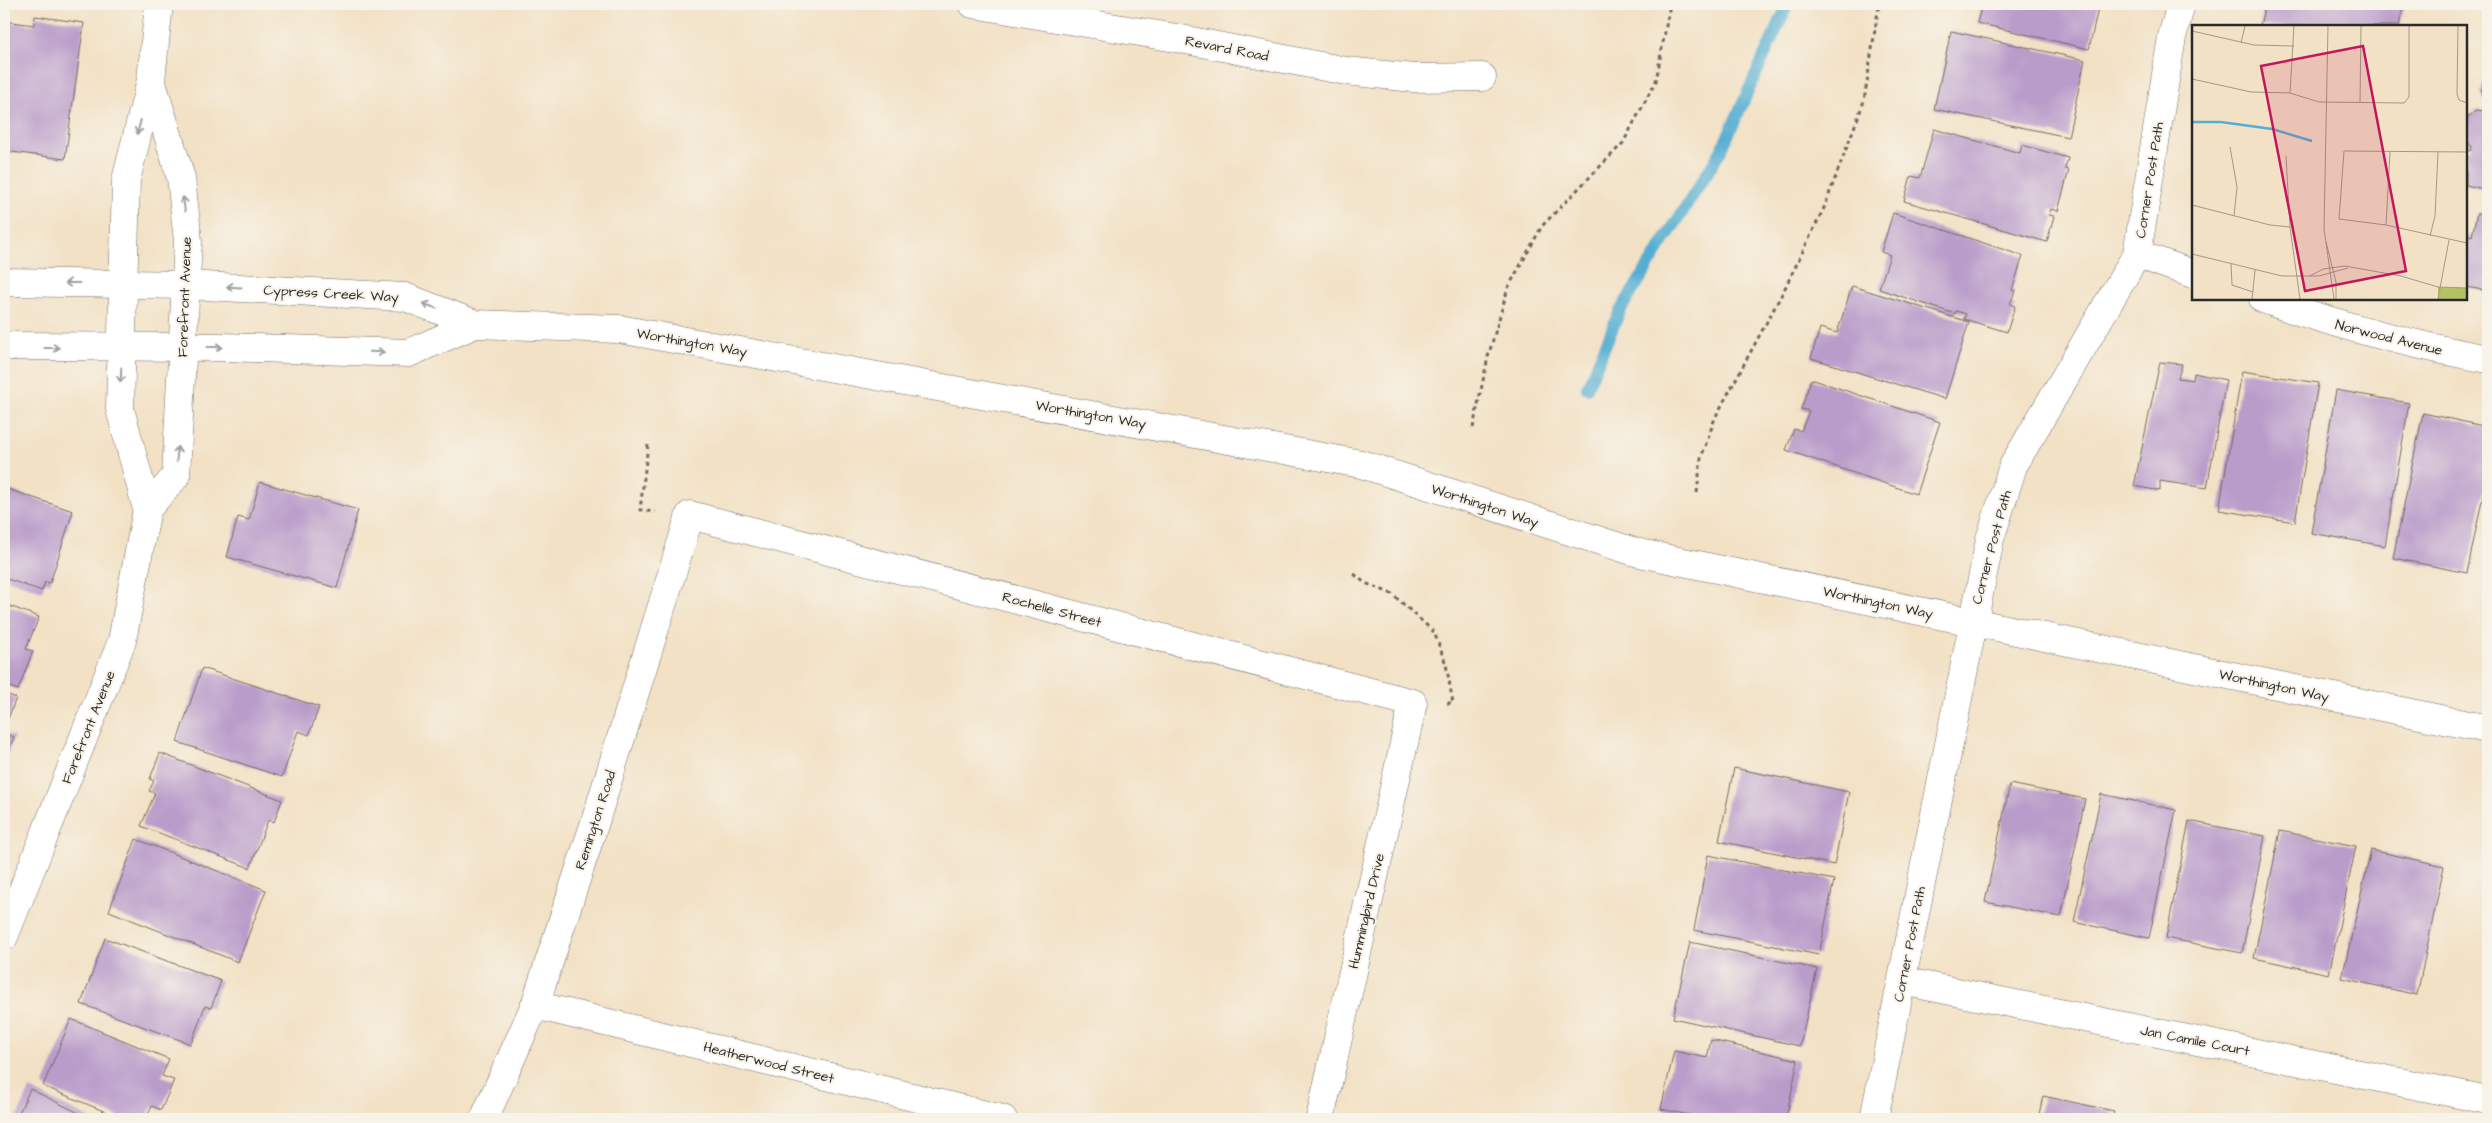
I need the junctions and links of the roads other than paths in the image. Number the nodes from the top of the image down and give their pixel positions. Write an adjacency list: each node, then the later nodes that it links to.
1 (159, 4): 5 (street, Forefront Avenue)
2 (972, 4): 4 (street, Revard Road)
3 (2181, 4): 6 (street, Corner Post Path)
4 (1482, 77)
5 (150, 80): 9 (street, Forefront Avenue, one-way to 9); 10 (street, Forefront Avenue, one-way to 5)
6 (2138, 254): 7 (street); 19 (street, Corner Post Path)
7 (2192, 274)
8 (4, 282): 9 (street, Cypress Creek Way, one-way to 8)
9 (123, 284): 10 (street, Cypress Creek Way); 14 (street, Forefront Avenue)
10 (186, 285): 12 (street, Cypress Creek Way, one-way to 10); 15 (street, Forefront Avenue)
11 (2266, 300): 16 (street, Norwood Avenue)
12 (475, 324): 15 (street, one-way to 12); 19 (street, Worthington Way)
13 (4, 346): 14 (street, one-way to 14)
14 (122, 347): 15 (street); 17 (street, Forefront Avenue, one-way to 17)
15 (182, 347): 17 (street, Forefront Avenue, one-way to 15)
16 (2488, 359)
17 (147, 509): 22 (street, Forefront Avenue)
18 (690, 515): 20 (street, Rochelle Street); 24 (street, Remington Road)
19 (1972, 622): 21 (street, Worthington Way); 23 (street, Corner Post Path)
20 (1413, 703): 28 (street, Hummingbird Drive)
21 (2488, 729)
22 (4, 937)
23 (1902, 981): 25 (street, Jan Camile Court); 29 (street, Corner Post Path)
24 (535, 1005): 26 (street, Remington Road); 27 (street, Heatherwood Street)
25 (2488, 1100)
26 (484, 1119)
27 (1003, 1119)
28 (1320, 1119)
29 (1874, 1119)

